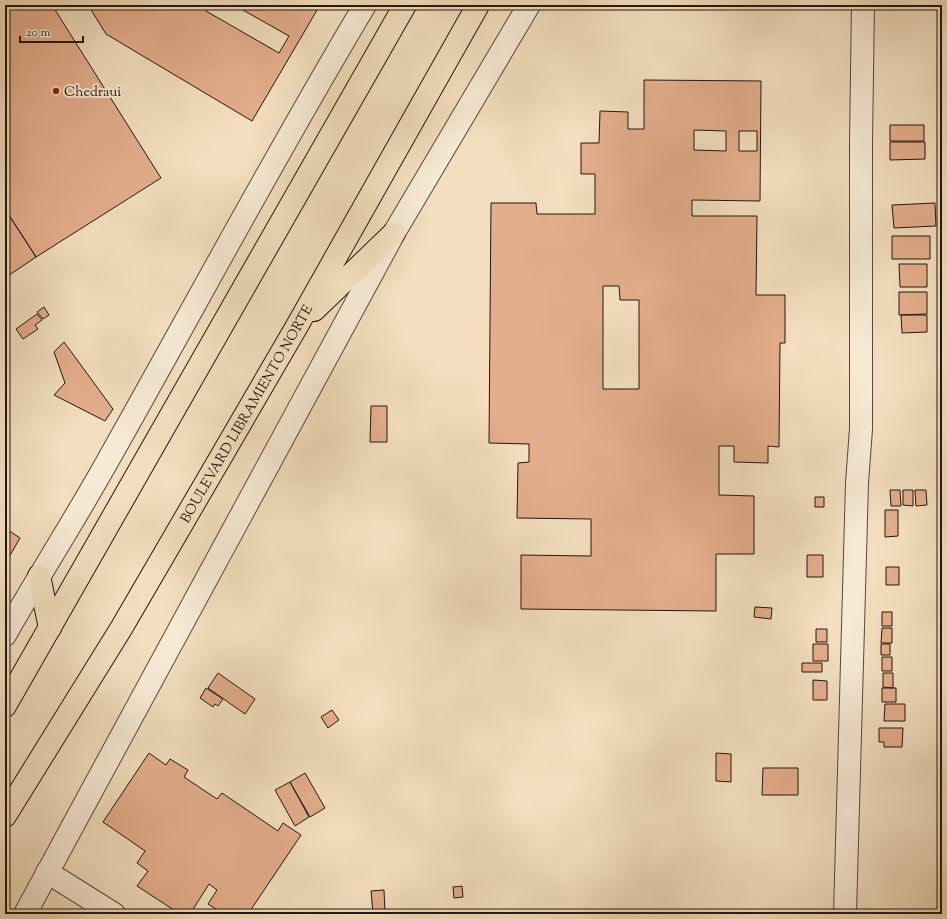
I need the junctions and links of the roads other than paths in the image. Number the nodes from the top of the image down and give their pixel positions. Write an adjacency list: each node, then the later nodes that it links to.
1 (365, 5): 8 (street)
2 (405, 5): 9 (highway)
3 (478, 5): 7 (highway, BOULEVARD LIBRAMIENTO NORTE)
4 (529, 5): 6 (street)
5 (863, 5): 16 (street)
6 (394, 233): 7 (highway); 13 (street)
7 (297, 326): 12 (highway, BOULEVARD LIBRAMIENTO NORTE)
8 (39, 576): 9 (highway); 10 (street)
9 (50, 628): 11 (highway)
10 (5, 636)
11 (5, 706)
12 (5, 816)
13 (47, 872): 14 (street); 15 (street)
14 (34, 911)
15 (114, 914)
16 (845, 914)

